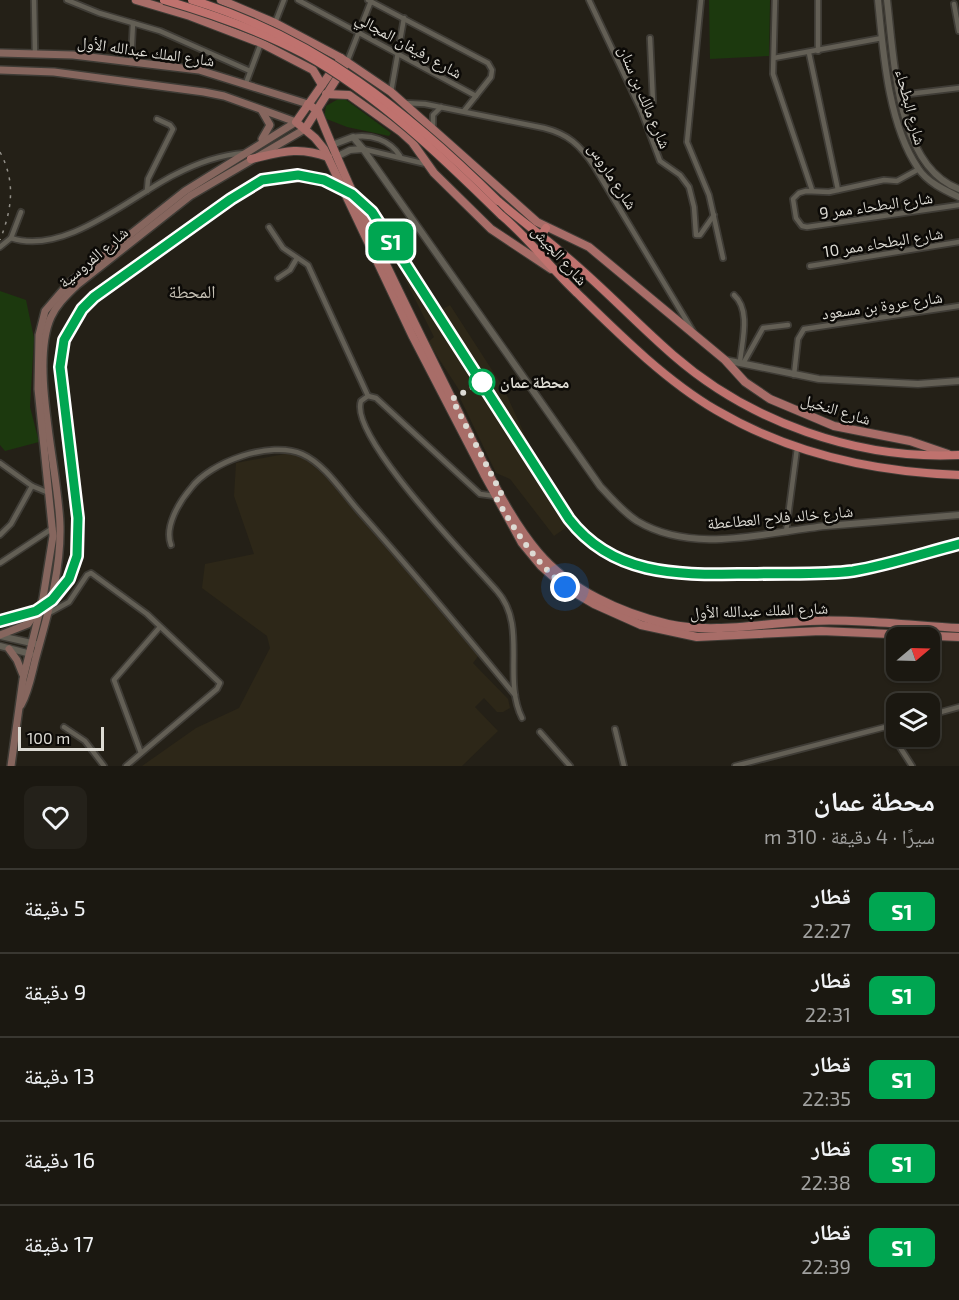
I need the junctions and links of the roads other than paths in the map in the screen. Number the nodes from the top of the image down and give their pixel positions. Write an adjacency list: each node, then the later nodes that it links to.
1 (34, 0): 27 (street)
2 (67, 0): 19 (street)
3 (136, 0): 24 (main road)
4 (164, 0): 82 (highway, شارع الجيش, bridge)
5 (192, 0): 75 (highway, شارع الجيش, bridge)
6 (221, 0): 18 (main road, شارع النخيل)
7 (284, 0): 18 (street)
8 (298, 0): 21 (street, شارع رفيفان المجالي)
9 (589, 0): 48 (street, شارع مالك بن سنان)
10 (701, 0): 72 (street)
11 (775, 0): 30 (street)
12 (818, 0): 25 (street)
13 (878, 0): 23 (street, شارع البطحاء)
14 (887, 0): 41 (street, شارع البطحاء)
15 (369, 1): 17 (street); 21 (street, شارع الفروسية)
16 (954, 4): 20 (street)
17 (404, 18): 28 (street); 40 (street)
18 (275, 22): 31 (main road, شارع النخيل)
19 (132, 23): 32 (street); 34 (street)
20 (959, 31)
21 (359, 32): 28 (street, شارع رفيفان المجالي); 31 (street, شارع الفروسية)
22 (650, 38): 48 (street)
23 (882, 38): 25 (street); 42 (street, شارع البطحاء)
24 (261, 43): 34 (street); 36 (main road)
25 (818, 51): 29 (street)
26 (0, 53): 27 (main road, شارع الملك عبدالله الأول)
27 (35, 53): 32 (main road, شارع الملك عبدالله الأول)
28 (398, 53): 38 (street); 40 (street, شارع رفيفان المجالي)
29 (809, 53): 30 (street); 67 (street)
30 (774, 58): 66 (street)
31 (344, 60): 36 (main road, شارع الفروسية); 38 (main road, شارع النخيل); 39 (main road, شارع الفروسية)
32 (131, 63): 35 (main road, شارع الملك عبدالله الأول)
33 (0, 70): 45 (main road, شارع الملك عبدالله الأول)
34 (250, 71): 35 (street)
35 (246, 83): 44 (main road, شارع الملك عبدالله الأول)
36 (322, 85): 44 (main road, شارع الفروسية)
37 (959, 88): 41 (street)
38 (391, 92): 43 (main road, شارع النخيل)
39 (326, 94): 47 (main road, شارع الفروسية); 63 (main road)
40 (476, 96): 49 (street)
41 (901, 98): 42 (street); 65 (street, شارع البطحاء)
42 (893, 102): 64 (street, شارع البطحاء)
43 (405, 103): 46 (street, شارع ماروس); 52 (main road, شارع النخيل)
44 (308, 104): 47 (main road, شارع الملك عبدالله الأول); 51 (main road, شارع الفروسية)
45 (258, 107): 51 (main road, شارع الملك عبدالله الأول); 56 (main road)
46 (441, 107): 49 (street, شارع ماروس); 52 (street)
47 (316, 109): 53 (main road, شارع الفروسية); 55 (main road, شارع الملك عبدالله الأول)
48 (641, 110): 72 (street, شارع مالك بن سنان)
49 (464, 111): 86 (street, شارع ماروس)
50 (157, 118): 68 (street)
51 (296, 122): 53 (main road, شارع الملك عبدالله الأول); 56 (main road, شارع الفروسية)
52 (433, 127): 74 (main road, شارع النخيل)
53 (305, 129): 61 (main road, شارع الملك عبدالله الأول); 62 (main road, شارع الفروسية)
54 (353, 137): 55 (street); 57 (street, شارع خالد فلاح العطاعطة); 60 (street)
55 (332, 146): 59 (main road, شارع الملك عبدالله الأول)
56 (254, 147): 58 (main road, شارع الفروسية)
57 (363, 149): 59 (street); 60 (street); 104 (street, شارع خالد فلاح العطاعطة)
58 (244, 153): 68 (street); 100 (main road, شارع الفروسية)
59 (338, 156): 101 (main road, شارع الملك عبدالله الأول)
60 (400, 156): 63 (street)
61 (328, 158): 62 (main road); 101 (main road, شارع الملك عبدالله الأول)
62 (251, 159): 100 (main road, شارع الفروسية)
63 (426, 164): 82 (main road)
64 (918, 169): 67 (street, شارع البطحاء ممر 9); 69 (street, شارع البطحاء)
65 (959, 189)
66 (812, 190): 67 (street, شارع البطحاء ممر 9); 70 (street, شارع البطحاء ممر 9)
67 (838, 190)
68 (147, 191): 76 (street)
69 (959, 197)
70 (959, 205)
71 (21, 212): 76 (street)
72 (714, 215): 80 (street)
73 (269, 227): 79 (street)
74 (546, 228): 75 (highway); 87 (main road, شارع النخيل)
75 (540, 237): 96 (highway, شارع الجيش)
76 (11, 238): 78 (street)
77 (959, 242): 81 (street, شارع البطحاء ممر 10)
78 (0, 247)
79 (297, 258): 83 (street); 94 (street)
80 (723, 258)
81 (810, 266)
82 (561, 277): 95 (highway, شارع الجيش)
83 (278, 278)
84 (734, 295): 91 (street)
85 (959, 306): 92 (street, شارع عروة بن مسعود)
86 (684, 314): 87 (street); 89 (street, شارع ماروس)
87 (677, 322): 89 (main road, شارع النخيل)
88 (788, 325): 91 (street)
89 (695, 337): 90 (main road, شارع النخيل)
90 (725, 360): 91 (street, شارع النخيل); 96 (main road, شارع النخيل)
91 (742, 362): 92 (street, شارع النخيل)
92 (794, 375): 93 (street, شارع النخيل)
93 (959, 381)
94 (368, 396): 101 (street); 120 (street)
95 (797, 448): 98 (highway, شارع الجيش); 104 (street)
96 (956, 456)
97 (0, 463): 99 (street)
98 (959, 475)
99 (32, 486): 100 (street); 105 (street)
100 (54, 493): 103 (main road, شارع الفروسية); 109 (main road, شارع الفروسية)
101 (498, 494): 112 (main road, شارع الملك عبدالله الأول); 114 (main road, شارع الملك عبدالله الأول)
102 (959, 515): 104 (street, شارع خالد فلاح العطاعطة)
103 (54, 527): 107 (street); 108 (main road, شارع الفروسية)
104 (786, 532)
105 (0, 535)
106 (171, 545): 120 (street)
107 (0, 562)
108 (43, 598): 109 (main road); 113 (main road); 115 (main road, شارع الفروسية)
109 (52, 599): 110 (main road, شارع الفروسية)
110 (49, 613): 111 (street); 115 (main road, شارع الفروسية)
111 (160, 627): 130 (street); 130 (street)
112 (959, 628)
113 (0, 636): 115 (street)
114 (959, 637)
115 (36, 644): 118 (main road, شارع الفروسية)
116 (0, 646): 117 (street)
117 (9, 649): 118 (street); 119 (main road)
118 (33, 655): 119 (main road, شارع الفروسية); 121 (main road, شارع الفروسية)
119 (23, 679): 121 (main road, شارع الفروسية)
120 (515, 695): 124 (street)
121 (21, 705): 131 (main road, شارع الفروسية)
122 (959, 707): 123 (street)
123 (940, 712)
124 (522, 718)
125 (64, 727): 132 (street)
126 (886, 727): 136 (street)
127 (615, 729): 135 (street)
128 (540, 732): 134 (street)
129 (902, 747): 137 (street)
130 (141, 753): 133 (street)
131 (11, 766)
132 (104, 766)
133 (126, 766)
134 (570, 766)
135 (624, 766)
136 (735, 766)
137 (912, 766)

